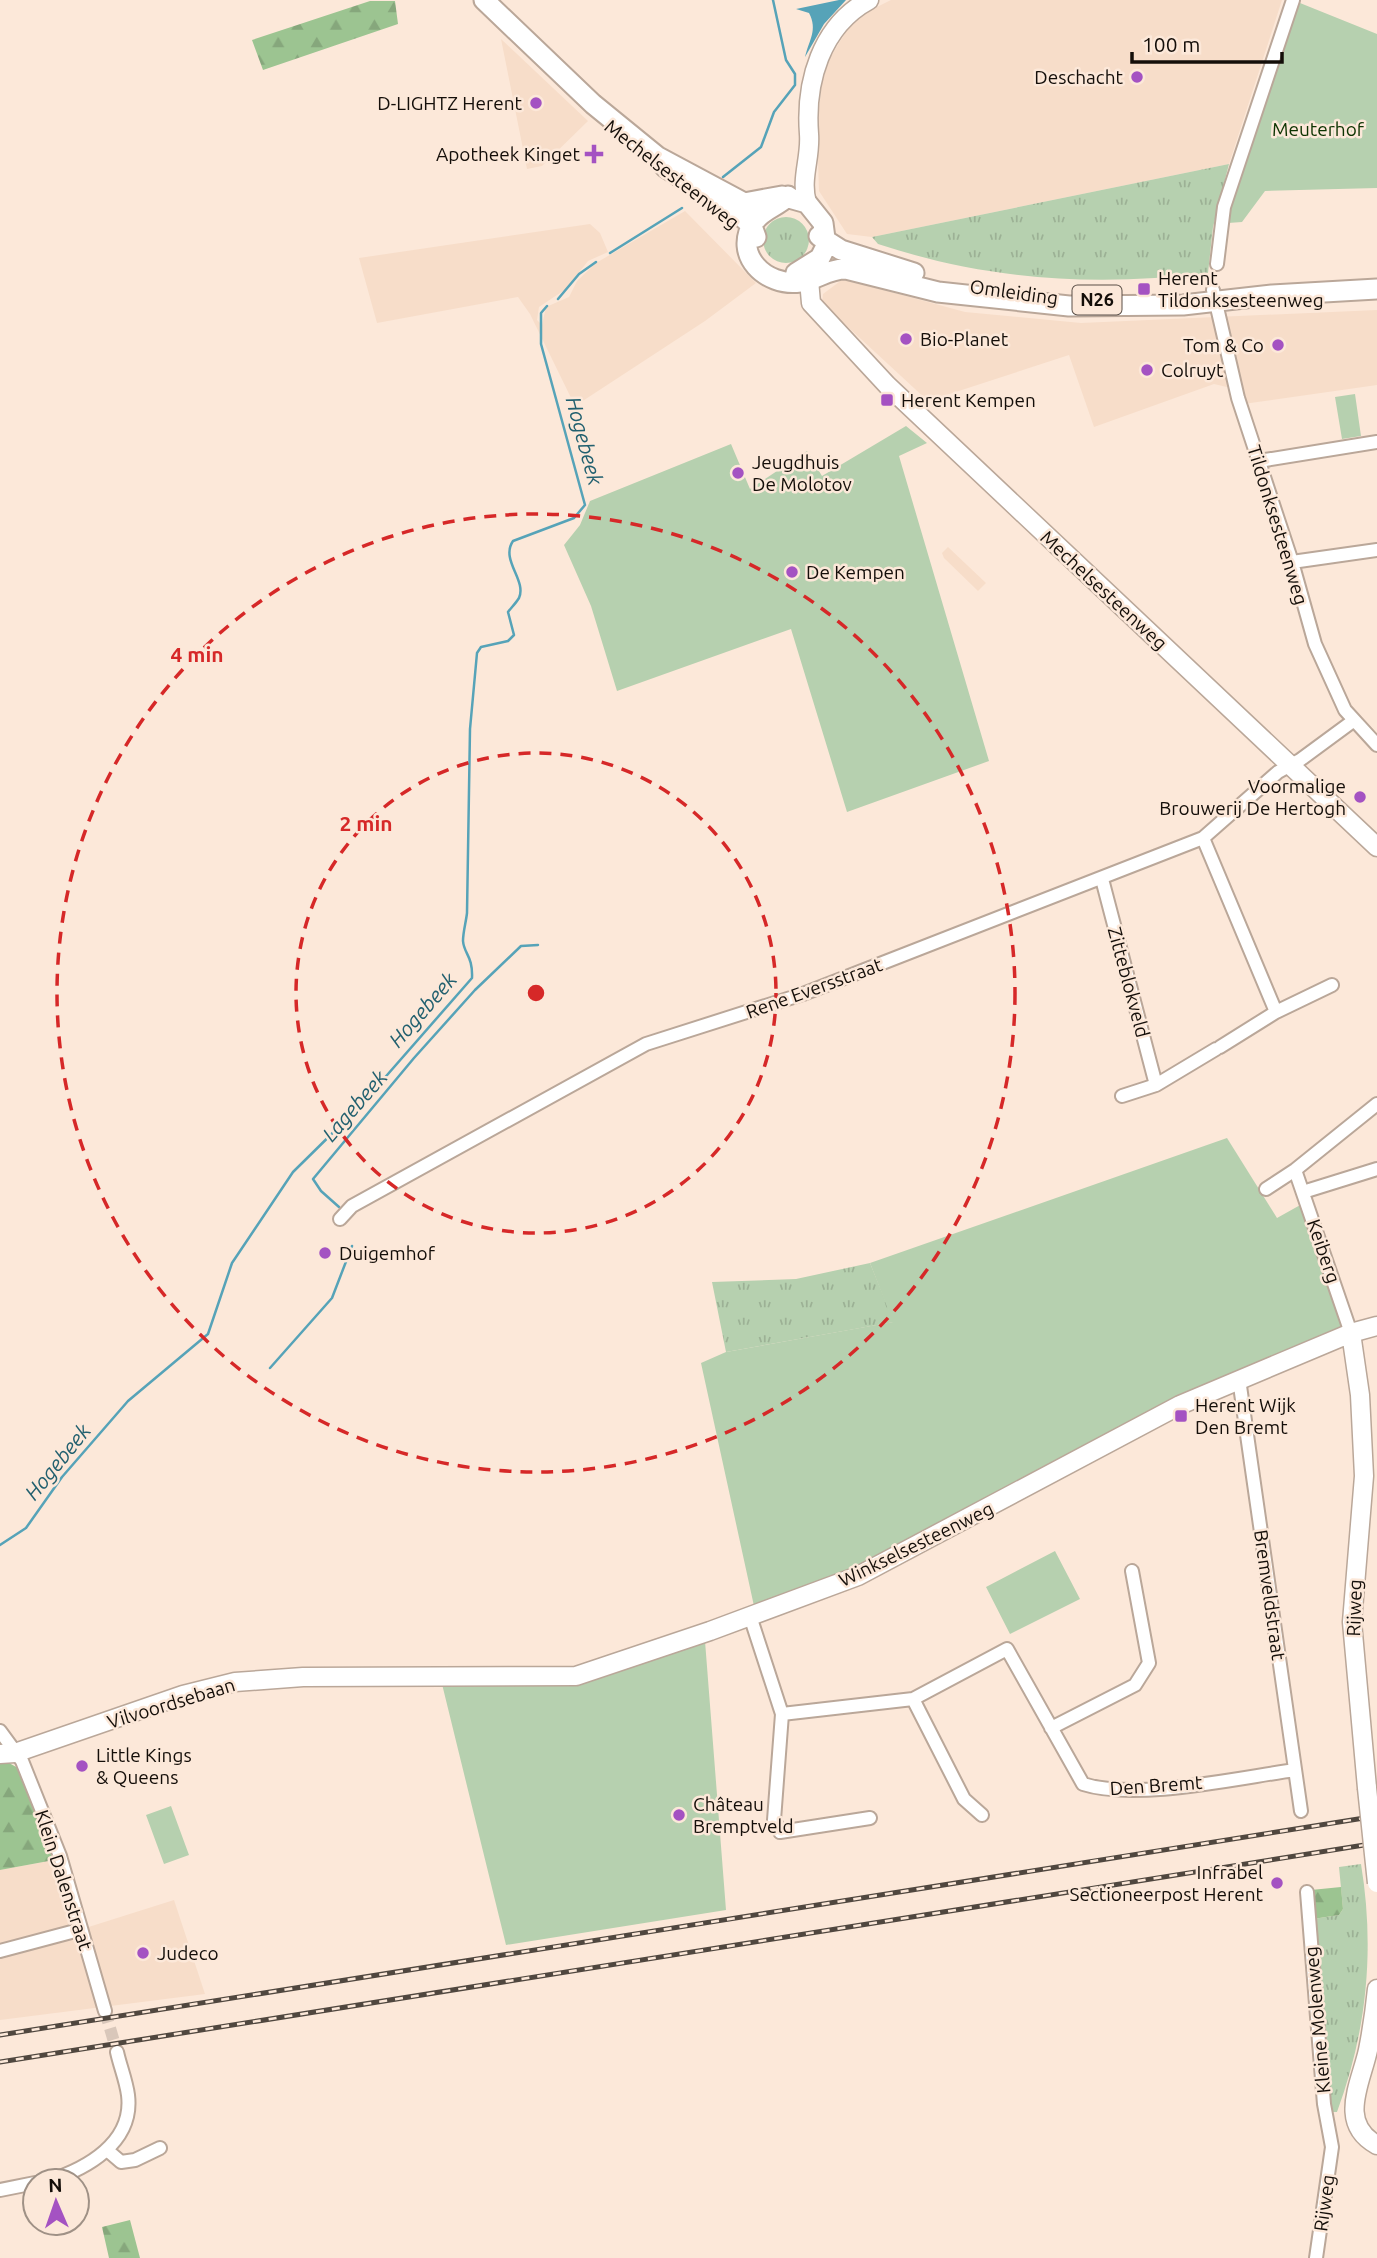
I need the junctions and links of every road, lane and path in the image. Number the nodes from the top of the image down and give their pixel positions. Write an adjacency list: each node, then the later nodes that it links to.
1 (484, 0): 4 (main road, Mechelsesteenweg)
2 (869, 0): 5 (street)
3 (1293, 0): 12 (street)
4 (593, 104): 6 (main road, Mechelsesteenweg); 11 (main road, Mechelsesteenweg)
5 (807, 128): 7 (street); 8 (street)
6 (658, 157): 7 (main road, Mechelsesteenweg); 9 (main road, Mechelsesteenweg)
7 (782, 201): 8 (main road); 9 (main road); 10 (main road, N26)
8 (807, 203): 10 (main road, N26)
9 (752, 226): 11 (main road); 13 (main road, N26)
10 (822, 232): 13 (main road); 17 (main road, Omleiding / N26)
11 (747, 245): 15 (main road, Mechelsesteenweg)
12 (1217, 264)
13 (810, 273): 15 (main road, N26); 17 (main road, Omleiding / N26); 18 (street, Mechelsesteenweg)
14 (1377, 282): 17 (main road, Omleiding / N26)
15 (789, 283): 18 (street, Mechelsesteenweg)
16 (1377, 289): 17 (main road, Omleiding / N26)
17 (1215, 296): 20 (street, Tildonksesteenweg)
18 (833, 331): 25 (street, Mechelsesteenweg)
19 (1377, 442): 20 (street)
20 (1259, 461): 22 (street, Tildonksesteenweg)
21 (1377, 550): 22 (street)
22 (1292, 562): 23 (street, Tildonksesteenweg)
23 (1353, 721): 24 (street, Tildonksesteenweg); 25 (street, Rene Eversstraat)
24 (1377, 745)
25 (1290, 765): 26 (street, Rene Eversstraat); 27 (street, Mechelsesteenweg)
26 (1203, 838): 28 (street, Rene Eversstraat); 30 (street)
27 (1377, 847)
28 (1102, 879): 31 (street, Zitteblokveld); 38 (street, Rene Eversstraat)
29 (1332, 985): 30 (street)
30 (1276, 1012): 31 (street)
31 (1156, 1085): 32 (street)
32 (1122, 1096)
33 (1377, 1104): 35 (street)
34 (1377, 1169): 37 (street)
35 (1295, 1170): 36 (street); 37 (street, Keiberg)
36 (1266, 1189)
37 (1303, 1192): 40 (street, Keiberg)
38 (340, 1219)
39 (1377, 1326): 40 (street, Winkselsesteenweg)
40 (1351, 1333): 41 (street, Winkselsesteenweg); 42 (street, Rijweg)
41 (1239, 1378): 44 (street, Winkselsesteenweg); 51 (street, Bremveldstraat)
42 (1371, 1477): 55 (street, Rijweg, bridge)
43 (1132, 1571): 48 (street)
44 (750, 1616): 45 (street, Winkselsesteenweg); 47 (street)
45 (431, 1678): 50 (street, Vilvoordsebaan)
46 (913, 1699): 47 (street, Den Bremt); 48 (street, Den Bremt); 53 (street)
47 (782, 1714): 54 (street)
48 (1051, 1728): 51 (street, Den Bremt)
49 (0, 1731): 50 (street, Klein Dalenstraat)
50 (7, 1753): 57 (street, Klein Dalenstraat)
51 (1294, 1770): 52 (street, Bremveldstraat)
52 (1301, 1811)
53 (982, 1815)
54 (870, 1818)
55 (1377, 1883)
56 (1307, 1892): 63 (street, Kleine Molenweg)
57 (79, 1930): 58 (street); 60 (street, Klein Dalenstraat)
58 (0, 1951)
59 (1377, 1989): 62 (street)
60 (105, 2011)
61 (117, 2052): 65 (street)
62 (1377, 2145)
63 (1332, 2147): 69 (street, Rijweg)
64 (160, 2148): 65 (street)
65 (107, 2150): 66 (street)
66 (83, 2167)
67 (21, 2186): 68 (street)
68 (0, 2190)
69 (1316, 2258)

